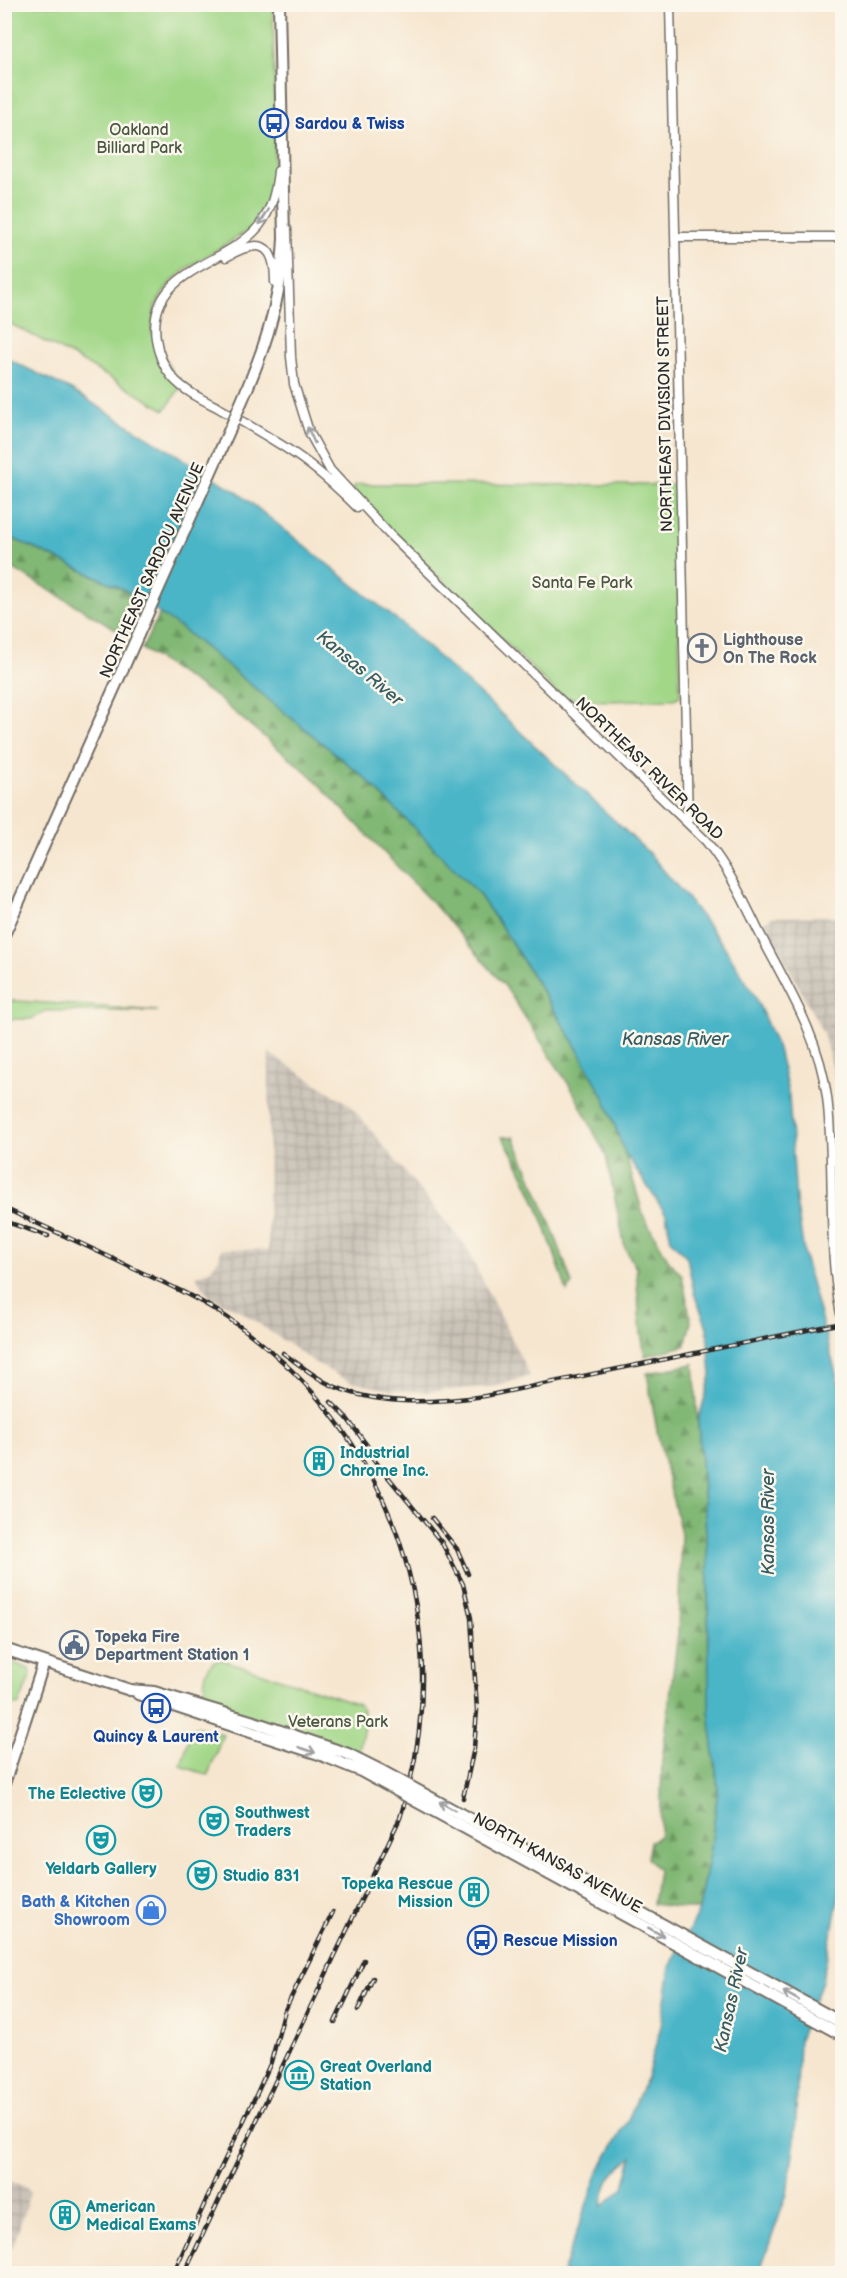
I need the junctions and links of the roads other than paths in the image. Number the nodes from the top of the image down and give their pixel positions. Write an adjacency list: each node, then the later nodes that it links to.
1 (279, 4): 3 (main road, NORTHEAST SARDOU AVENUE)
2 (670, 4): 5 (street, NORTHEAST DIVISION STREET)
3 (281, 141): 4 (main road, NORTHEAST SARDOU AVENUE); 9 (street, one-way to 9)
4 (283, 205): 7 (main road, NORTHEAST SARDOU AVENUE); 8 (street, NORTHEAST SARDOU AVENUE, one-way to 4)
5 (675, 237): 6 (street); 10 (street, NORTHEAST DIVISION STREET)
6 (843, 237)
7 (276, 306): 8 (street); 11 (main road, NORTHEAST SARDOU AVENUE)
8 (342, 484): 9 (street, NORTHEAST RIVER ROAD)
9 (389, 534): 10 (street, NORTHEAST RIVER ROAD)
10 (688, 823): 12 (street, NORTHEAST RIVER ROAD)
11 (4, 935)
12 (843, 1319)
13 (4, 1649): 14 (main road)
14 (44, 1662): 15 (main road); 16 (main road)
15 (253, 1727): 17 (main road, NORTH KANSAS AVENUE, one-way to 15, bridge); 18 (main road, NORTH KANSAS AVENUE, one-way to 18, bridge)
16 (4, 1784)
17 (843, 2024)
18 (843, 2035)

